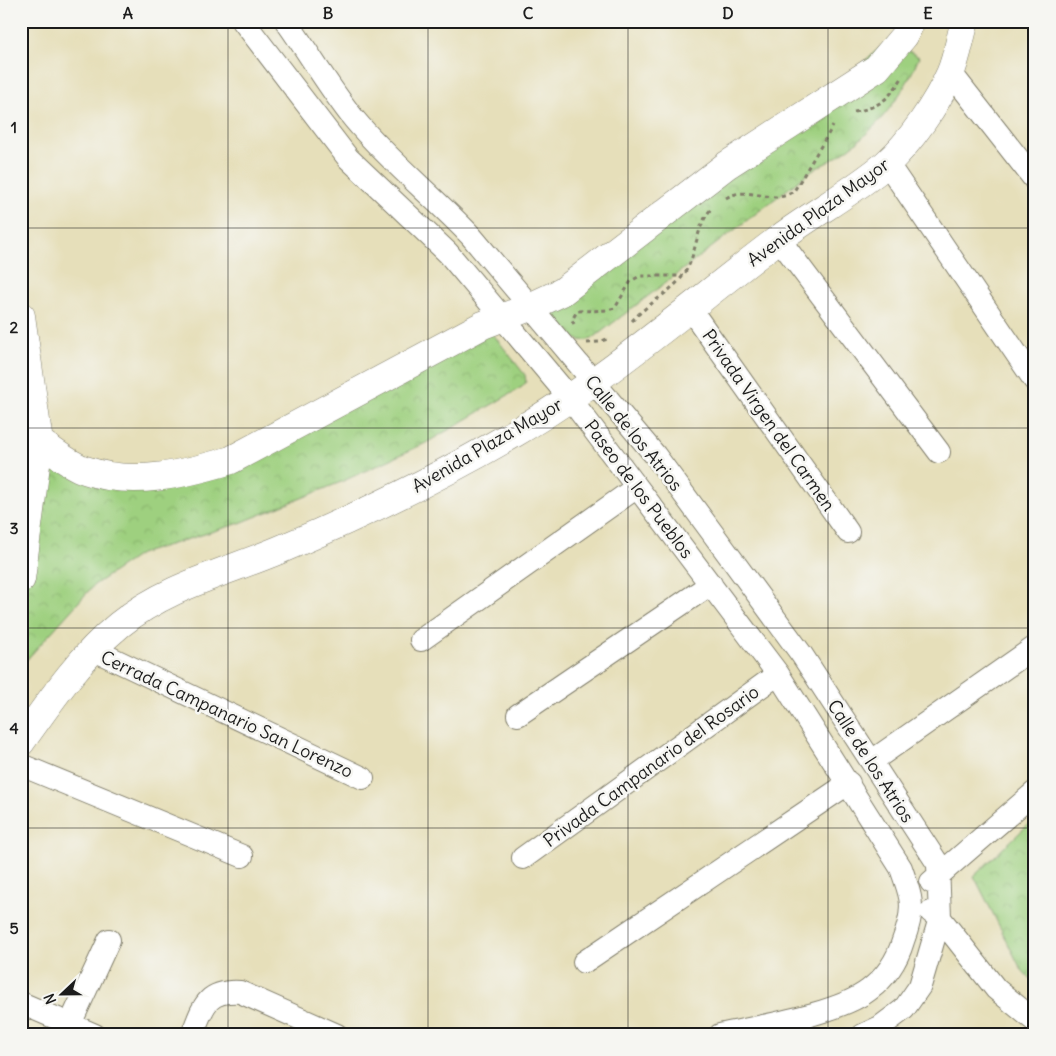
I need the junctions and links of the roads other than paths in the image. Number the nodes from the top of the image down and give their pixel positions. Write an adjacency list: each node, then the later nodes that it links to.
1 (244, 21): 12 (street, Paseo de los Pueblos)
2 (286, 21): 9 (street, Calle de los Atrios)
3 (911, 21): 9 (street)
4 (965, 21): 5 (street, Avenida Plaza Mayor)
5 (951, 73): 6 (street, Avenida Plaza Mayor); 7 (street)
6 (888, 163): 8 (street, Avenida Plaza Mayor); 13 (street)
7 (1035, 180)
8 (780, 239): 10 (street, Avenida Plaza Mayor); 17 (street)
9 (530, 307): 12 (street); 14 (street, Calle de los Atrios)
10 (689, 308): 14 (street, Avenida Plaza Mayor); 19 (street, Privada Virgen del Carmen)
11 (21, 316): 16 (street)
12 (501, 317): 15 (street, Paseo de los Pueblos); 16 (street)
13 (1035, 381)
14 (592, 382): 15 (street, Avenida Plaza Mayor); 28 (street, Calle de los Atrios)
15 (569, 398): 18 (street, Paseo de los Pueblos); 24 (street, Avenida Plaza Mayor)
16 (39, 442): 20 (street)
17 (939, 452)
18 (637, 487): 21 (street, Paseo de los Pueblos); 22 (street)
19 (848, 532)
20 (21, 578)
21 (711, 584): 25 (street, Paseo de los Pueblos); 26 (street)
22 (422, 640)
23 (1035, 647): 28 (street)
24 (92, 650): 27 (street, Avenida Plaza Mayor); 30 (street, Cerrada Campanario San Lorenzo)
25 (778, 674): 31 (street, Paseo de los Pueblos); 34 (street, Privada Campanario del Rosario)
26 (518, 715)
27 (21, 742)
28 (872, 761): 35 (street, Calle de los Atrios)
29 (21, 765): 33 (street)
30 (363, 778)
31 (849, 783): 36 (street, Paseo de los Pueblos); 39 (street)
32 (1035, 792): 35 (street)
33 (242, 856)
34 (523, 858)
35 (938, 876): 36 (street); 37 (street, Calle de los Atrios)
36 (910, 898): 37 (street); 46 (street, Paseo de los Pueblos)
37 (940, 918): 41 (street); 47 (street, Calle de los Atrios)
38 (109, 940): 42 (street)
39 (584, 962)
40 (21, 1003): 42 (street)
41 (1035, 1021)
42 (67, 1029): 43 (street)
43 (95, 1035)
44 (192, 1035): 45 (street)
45 (337, 1035)
46 (720, 1035)
47 (863, 1035)

